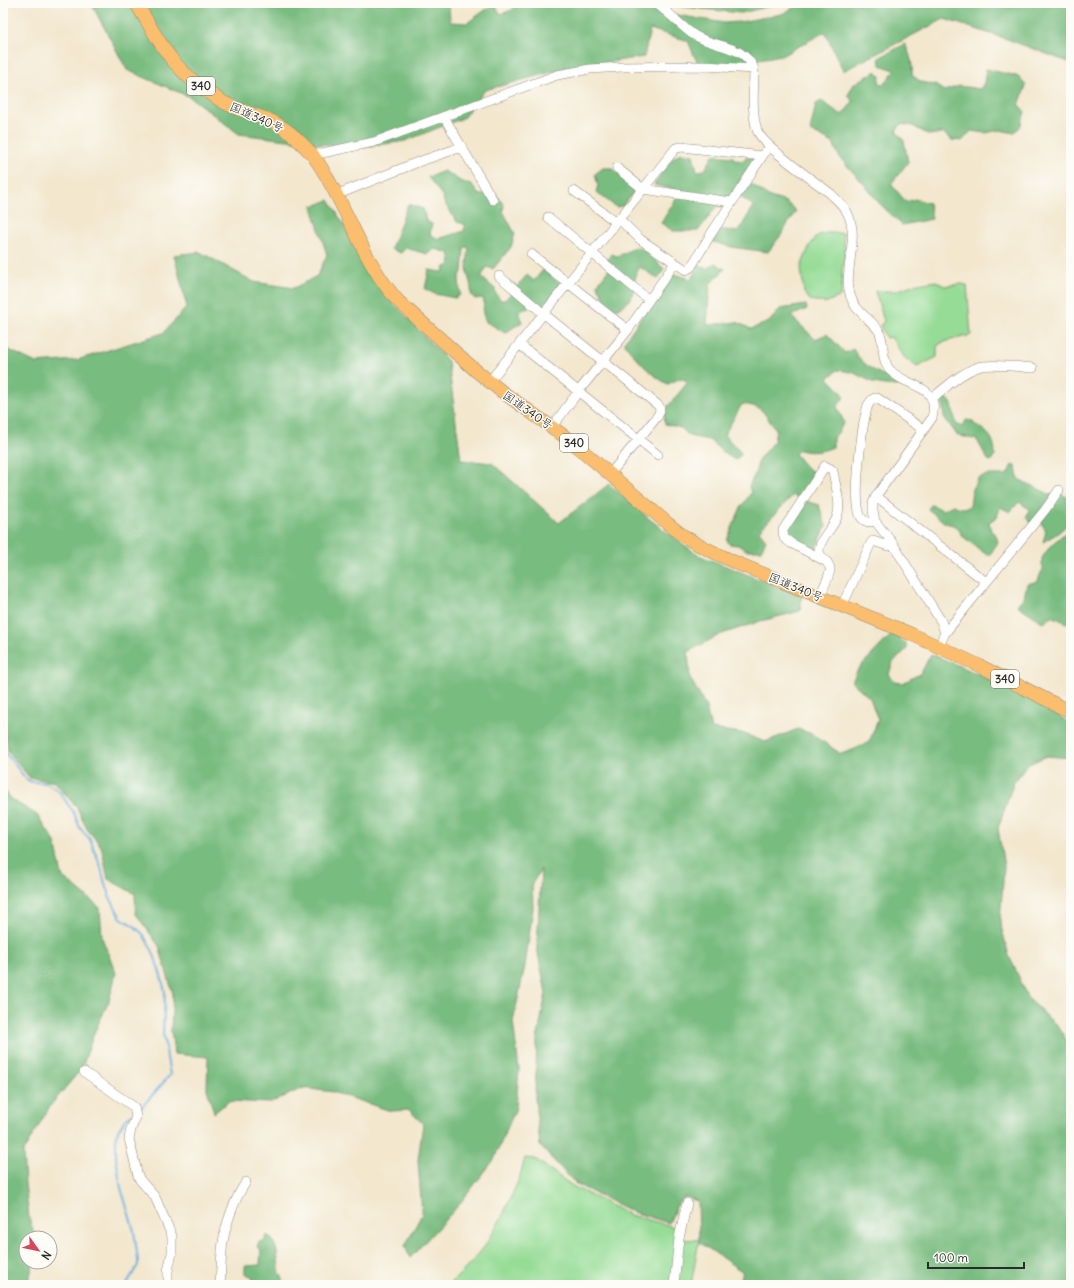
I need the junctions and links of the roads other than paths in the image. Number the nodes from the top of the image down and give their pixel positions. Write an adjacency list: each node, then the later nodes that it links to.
1 (136, 3): 7 (highway, 国道340号 / 340)
2 (652, 3): 3 (street)
3 (754, 68): 4 (street); 5 (street)
4 (444, 116): 6 (street); 7 (street)
5 (769, 146): 8 (street); 30 (street)
6 (462, 147): 12 (street); 13 (street)
7 (313, 155): 12 (highway, 国道340号 / 340)
8 (762, 156): 10 (street); 14 (street)
9 (617, 168): 10 (street)
10 (643, 189): 14 (street); 16 (street)
11 (574, 191): 16 (street)
12 (336, 194): 28 (highway, 国道340号 / 340)
13 (493, 200)
14 (731, 202): 19 (street)
15 (548, 217): 17 (street)
16 (618, 221): 17 (street); 19 (street)
17 (592, 253): 21 (street); 22 (street)
18 (531, 254): 21 (street)
19 (675, 263): 22 (street)
20 (499, 276): 23 (street)
21 (568, 284): 23 (street); 24 (street)
22 (649, 300): 24 (street)
23 (544, 314): 25 (street); 26 (street)
24 (628, 330): 26 (street)
25 (519, 344): 28 (street); 29 (street)
26 (603, 361): 29 (street); 33 (street)
27 (1033, 368): 30 (street)
28 (490, 382): 31 (highway, 国道340号 / 340)
29 (578, 392): 31 (street); 33 (street)
30 (932, 398): 32 (street)
31 (552, 427): 35 (highway, 国道340号 / 340)
32 (924, 430): 37 (street); 38 (street)
33 (638, 440): 34 (street); 35 (street)
34 (658, 455)
35 (610, 474): 42 (highway, 国道340号 / 340)
36 (1059, 490): 41 (street)
37 (876, 496): 38 (street); 41 (street)
38 (875, 521): 39 (street)
39 (894, 545): 43 (street); 44 (street)
40 (827, 562): 40 (street); 42 (street)
41 (986, 582): 44 (street)
42 (819, 597): 43 (highway, 国道340号 / 340)
43 (842, 606): 45 (highway, 国道340号 / 340)
44 (946, 632): 45 (street)
45 (939, 646): 46 (highway, 国道340号 / 340)
46 (1071, 712)
47 (84, 1072): 50 (street)
48 (246, 1182): 51 (street)
49 (687, 1203): 52 (street)
50 (168, 1285)
51 (220, 1285)
52 (674, 1285)

